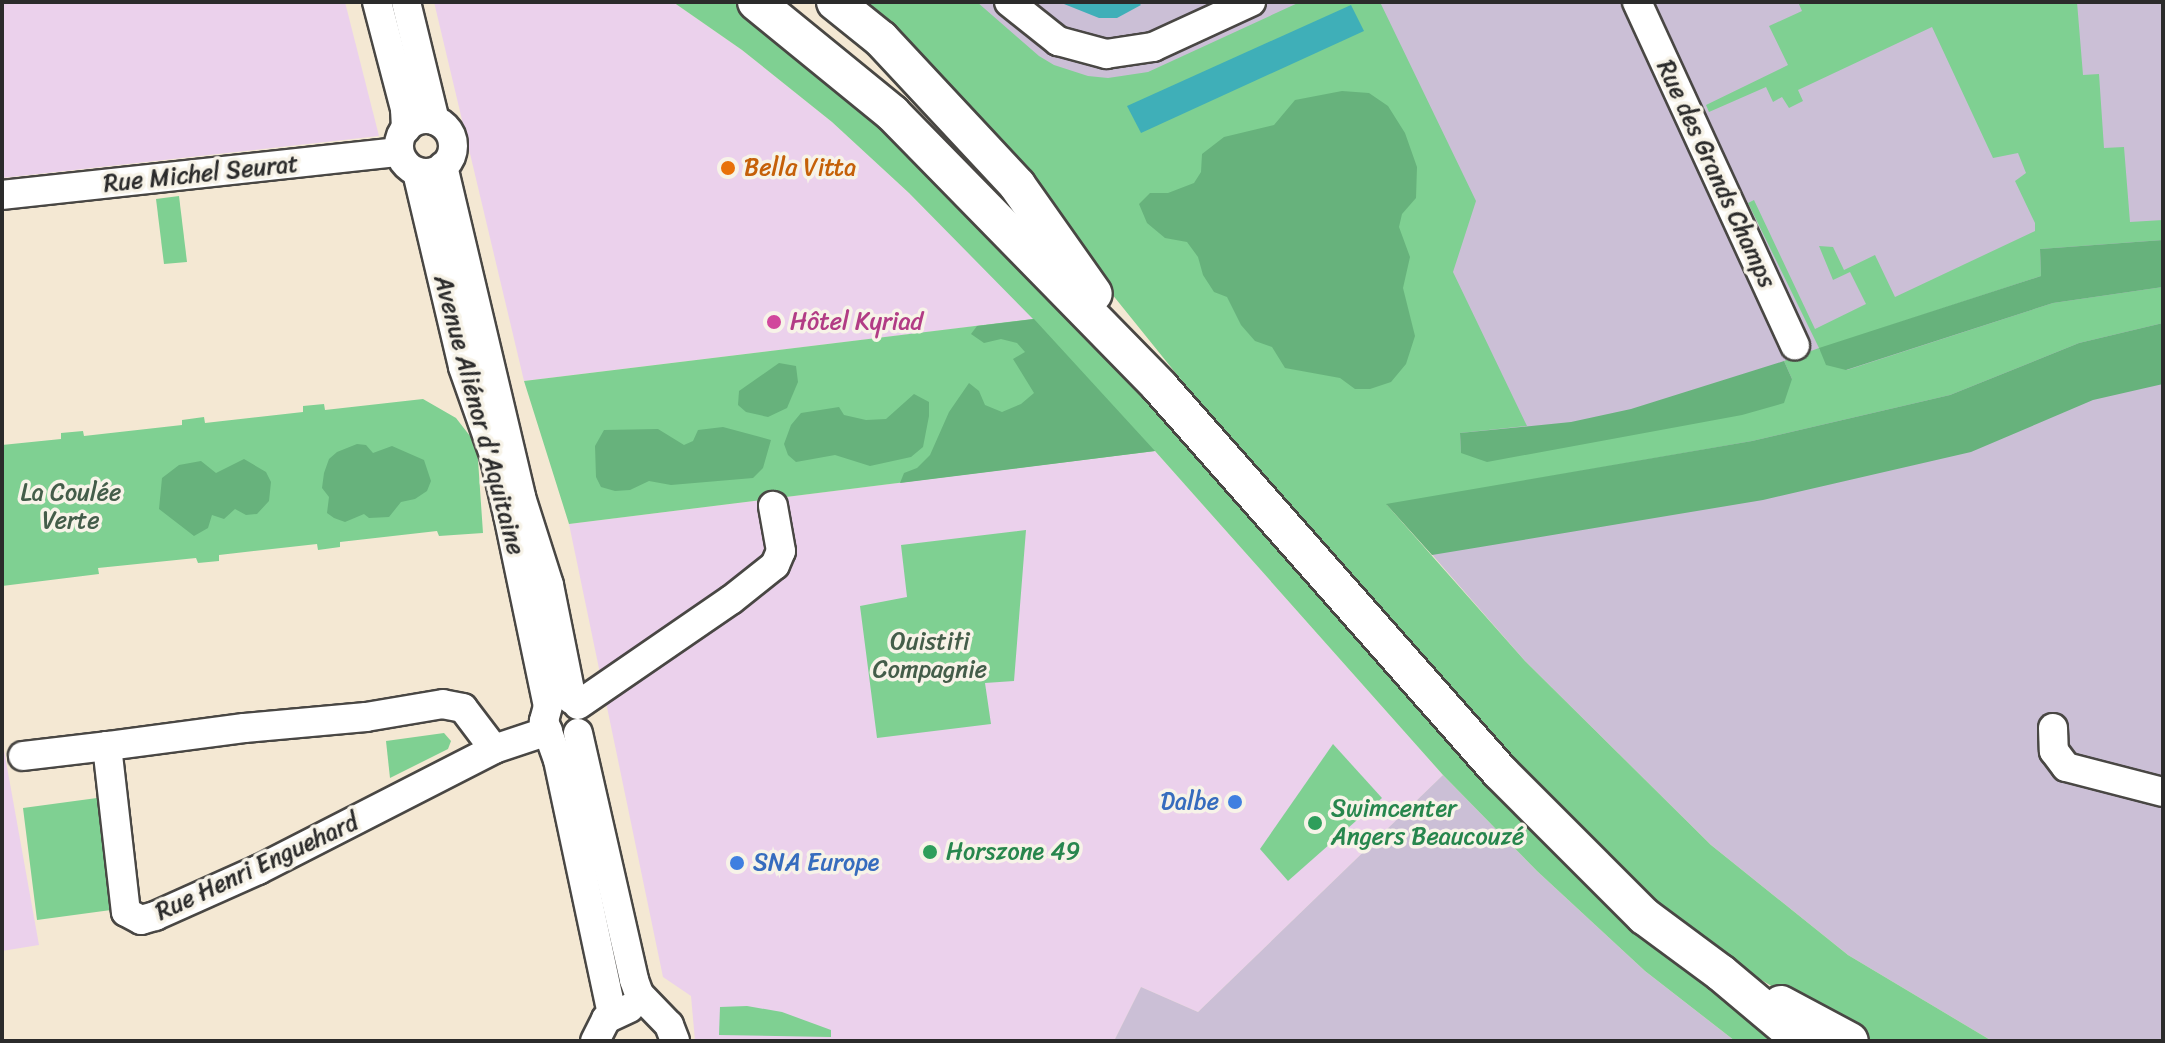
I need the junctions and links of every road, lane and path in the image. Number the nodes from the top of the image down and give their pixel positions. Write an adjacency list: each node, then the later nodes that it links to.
1 (377, 2): 9 (street, Avenue Aliénor d'Aquitaine)
2 (406, 2): 8 (street)
3 (756, 2): 12 (main road)
4 (835, 2): 12 (main road)
5 (1009, 2): 6 (street)
6 (1251, 2)
7 (1637, 2): 11 (street, Rue des Grands Champs)
8 (435, 121): 9 (street, Rue Michel Seurat); 9 (street)
9 (416, 155): 10 (street, Rue Michel Seurat); 14 (street, Avenue Aliénor d'Aquitaine); 16 (street, Avenue Aliénor d'Aquitaine)
10 (2, 195)
11 (1795, 345)
12 (1160, 387): 22 (main road)
13 (773, 506): 15 (street)
14 (565, 658): 15 (street); 16 (street, Avenue Aliénor d'Aquitaine)
15 (622, 674): 16 (street)
16 (563, 718): 19 (street, Rue Henri Enguehard); 23 (street, Avenue Aliénor d'Aquitaine); 24 (street, Avenue Aliénor d'Aquitaine)
17 (2053, 728): 21 (street)
18 (107, 746): 19 (street); 19 (street, Rue Henri Enguehard); 20 (street)
19 (494, 749)
20 (23, 756)
21 (2163, 792)
22 (1721, 973): 27 (main road); 28 (main road)
23 (654, 1012): 24 (street); 26 (street, Avenue Aliénor d'Aquitaine)
24 (612, 1014): 25 (street)
25 (595, 1041)
26 (675, 1041)
27 (1802, 1041)
28 (1850, 1041)

